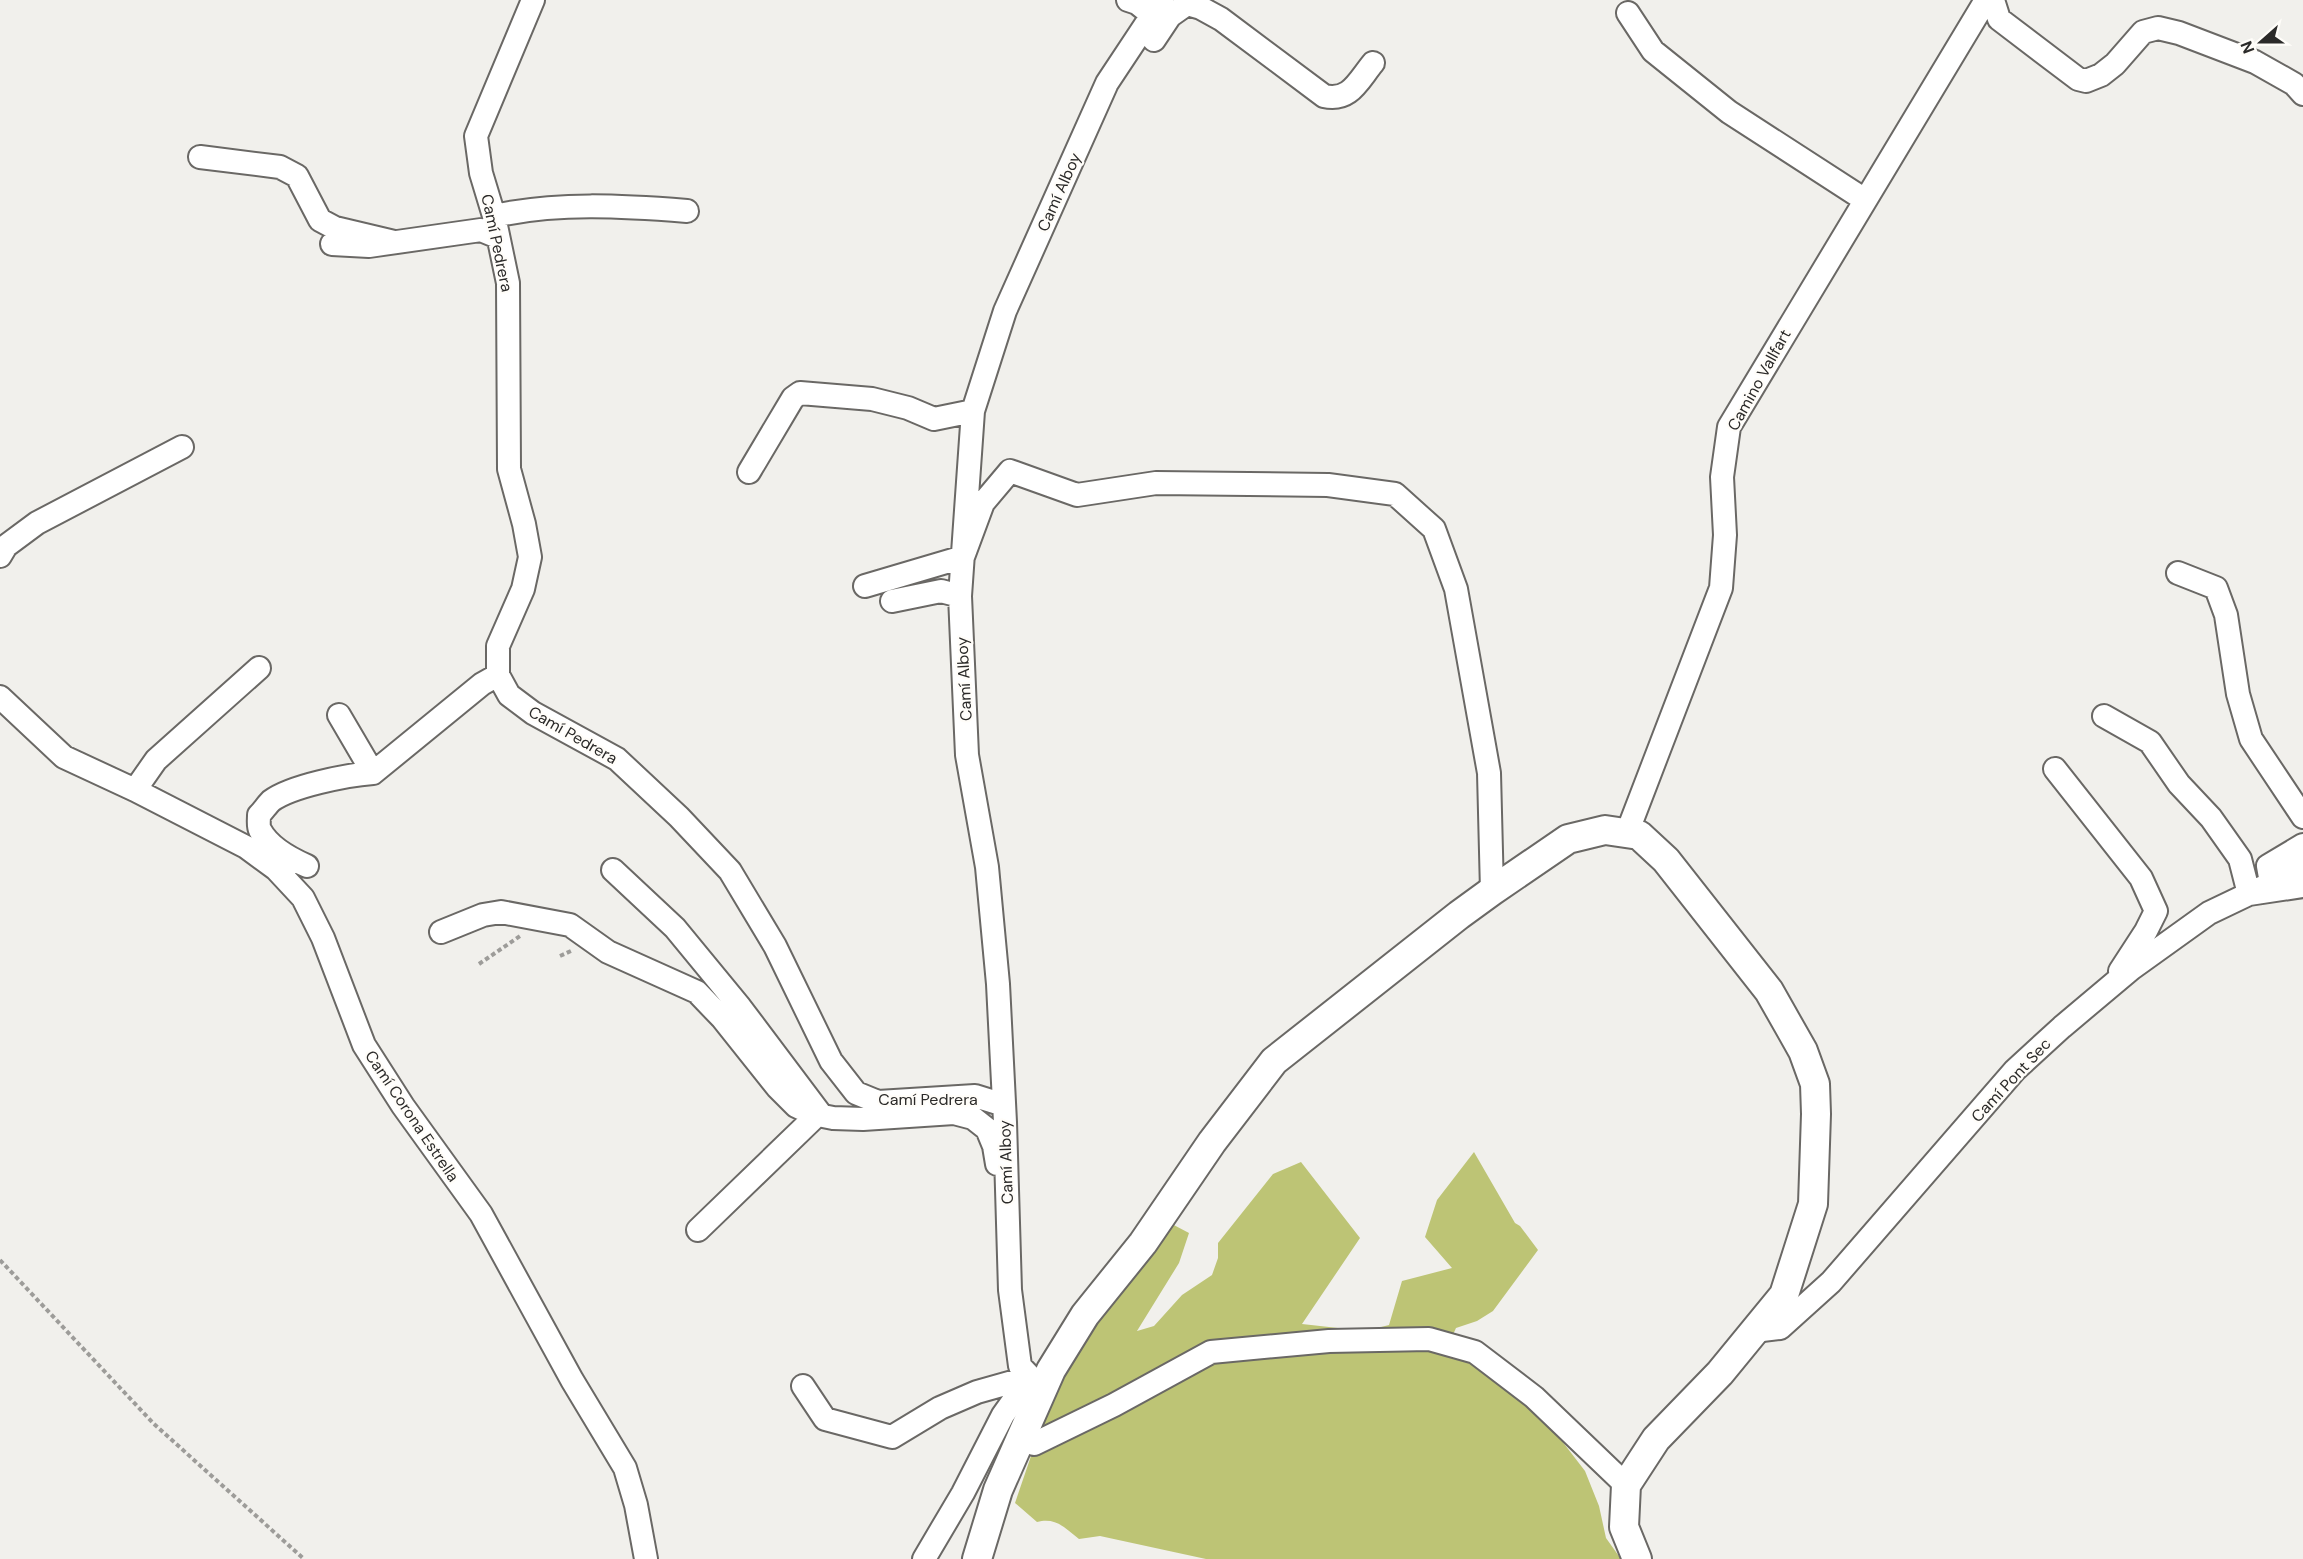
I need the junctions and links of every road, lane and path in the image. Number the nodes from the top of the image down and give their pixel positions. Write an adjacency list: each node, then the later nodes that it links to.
1 (533, 0): 14 (street, Camí Pedrera)
2 (1128, 0): 6 (street)
3 (1986, 0): 12 (street, Camino Vallfart)
4 (1993, 0): 9 (street)
5 (1189, 2): 8 (street); 10 (street)
6 (1157, 7): 10 (street, Camí Alboy)
7 (1628, 13): 12 (street)
8 (1373, 63)
9 (2303, 94)
10 (1090, 122): 17 (street, Camí Alboy)
11 (200, 157): 15 (street)
12 (1865, 200): 35 (street, Camino Vallfart)
13 (687, 211): 14 (street)
14 (496, 227): 15 (street); 27 (street, Camí Pedrera)
15 (394, 242): 16 (street)
16 (332, 244)
17 (973, 411): 19 (street); 21 (street, Camí Alboy)
18 (182, 447): 20 (street)
19 (749, 472)
20 (0, 556)
21 (963, 557): 23 (street); 24 (street, Camí Alboy); 42 (street)
22 (2178, 573): 34 (street)
23 (866, 586)
24 (960, 596): 25 (street); 48 (street, Camí Alboy)
25 (892, 601)
26 (259, 668): 33 (street)
27 (498, 675): 32 (street); 48 (street, Camí Pedrera)
28 (0, 697): 33 (street, Camí Corona Estrella)
29 (339, 715): 32 (street)
30 (2104, 716): 43 (street)
31 (2055, 769): 47 (street)
32 (373, 773): 37 (street)
33 (135, 790): 59 (street, Camí Corona Estrella)
34 (2303, 818)
35 (1627, 833): 42 (main road); 53 (main road)
36 (2303, 845): 40 (street)
37 (307, 866)
38 (2303, 868): 40 (street, Camí Pont Sec)
39 (613, 870): 49 (street)
40 (2271, 884): 43 (street, Camí Pont Sec)
41 (2303, 886): 43 (street)
42 (1492, 891): 54 (main road)
43 (2248, 894): 47 (street, Camí Pont Sec)
44 (545, 919): 45 (street); 46 (path); 49 (street)
45 (441, 932)
46 (479, 964)
47 (2110, 987): 53 (street, Camí Pont Sec)
48 (1004, 1105): 50 (street, Camí Alboy)
49 (819, 1115): 50 (street); 51 (street)
50 (1008, 1221): 54 (street, Camí Alboy)
51 (698, 1230)
52 (0, 1260): 58 (path)
53 (1754, 1331): 57 (main road)
54 (1036, 1383): 55 (street); 56 (main road); 60 (street)
55 (803, 1386)
56 (1020, 1440): 57 (street); 61 (main road)
57 (1626, 1485): 62 (main road)
58 (304, 1559)
59 (646, 1559)
60 (924, 1559)
61 (977, 1559)
62 (1637, 1559)

